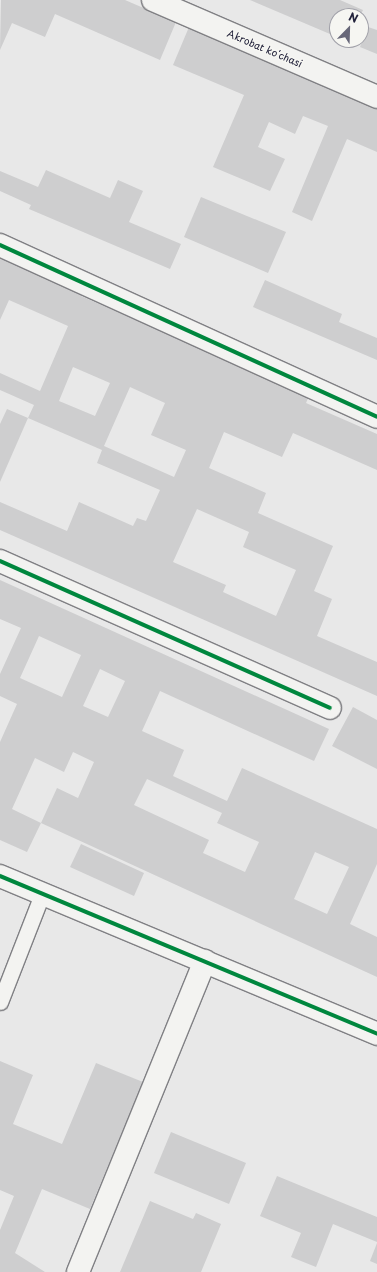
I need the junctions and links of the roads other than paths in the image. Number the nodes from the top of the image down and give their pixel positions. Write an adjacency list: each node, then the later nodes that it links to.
1 (153, 0): 2 (street, Akrobat koʻchasi)
2 (377, 97)
3 (0, 245): 4 (street)
4 (377, 417)
5 (0, 561): 6 (street)
6 (330, 708)
7 (0, 876): 8 (street)
8 (42, 894): 9 (street); 10 (lane)
9 (205, 961): 11 (street); 12 (street)
10 (0, 1002)
11 (377, 1034)
12 (78, 1272)

